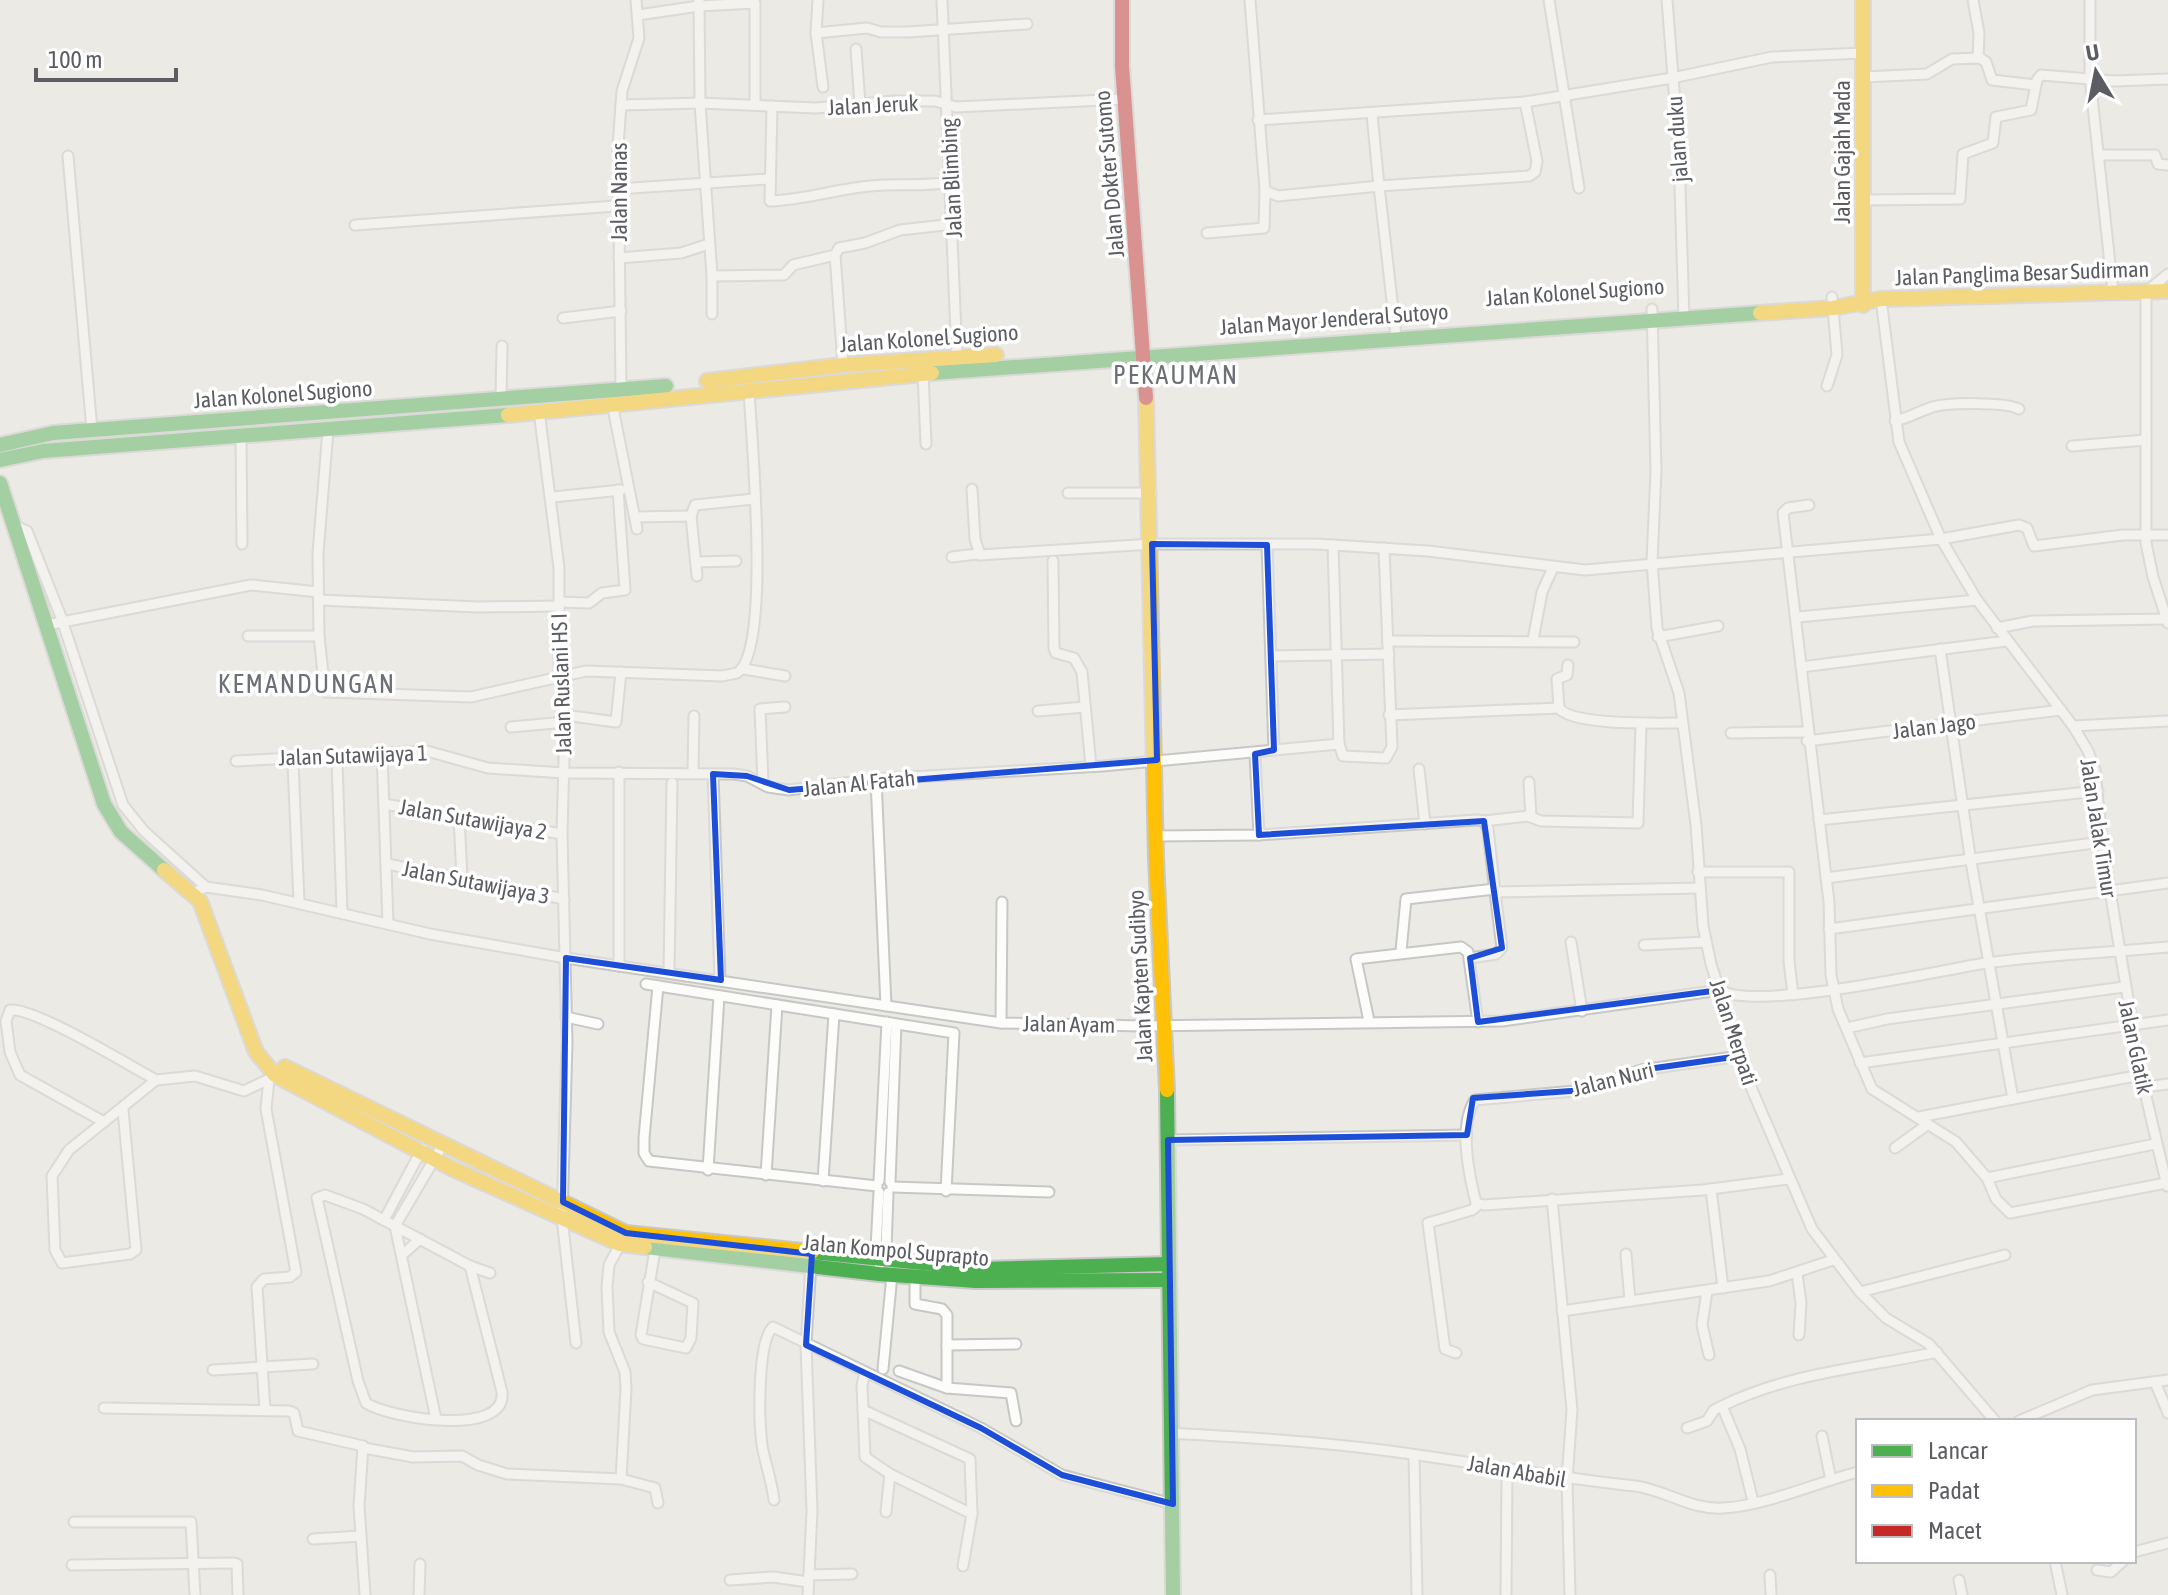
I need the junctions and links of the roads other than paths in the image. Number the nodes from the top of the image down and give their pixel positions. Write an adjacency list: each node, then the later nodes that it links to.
1 (636, 0): 12 (street, Jalan Nanas)
2 (818, 0): 15 (street)
3 (942, 0): 14 (street, Jalan Blimbing)
4 (1122, 0): 26 (main road, Jalan Dokter Sutomo)
5 (1250, 0): 35 (street)
6 (1549, 0): 25 (street)
7 (1667, 0): 20 (street, jalan duku)
8 (1863, 0): 17 (main road, Jalan Gajah Mada)
9 (1973, 0): 18 (street)
10 (2090, 0): 21 (street)
11 (699, 3): 12 (street); 28 (street); 31 (street)
12 (638, 15): 30 (street, Jalan Nanas)
13 (1027, 24): 14 (street)
14 (942, 31): 15 (street); 32 (street, Jalan Blimbing)
15 (816, 33): 24 (street)
16 (856, 49): 29 (street)
17 (1864, 53): 19 (main road, Jalan Gajah Mada); 20 (street)
18 (1978, 58): 19 (street); 23 (street)
19 (1864, 77): 46 (main road, Jalan Gajah Mada)
20 (1672, 78): 25 (street); 62 (street, jalan duku)
21 (2090, 78): 22 (street); 23 (street); 36 (street)
22 (2168, 79)
23 (2035, 85): 46 (street)
24 (823, 87)
25 (1563, 97): 27 (street); 43 (street)
26 (1125, 99): 32 (street, Jalan Jeruk); 68 (main road, Jalan Dokter Sutomo)
27 (1525, 102): 34 (street); 42 (street)
28 (700, 103): 30 (street, Jalan Jeruk); 31 (street, Jalan Jeruk); 41 (street)
29 (860, 104): 32 (street, Jalan Jeruk); 33 (street, Jalan Jeruk)
30 (621, 105): 44 (street, Jalan Nanas)
31 (755, 105): 33 (street, Jalan Jeruk)
32 (948, 105): 40 (street, Jalan Blimbing)
33 (772, 106): 39 (street)
34 (1372, 114): 35 (street); 42 (street)
35 (1258, 120): 45 (street)
36 (2098, 155): 38 (street); 57 (street)
37 (68, 156): 81 (street)
38 (2168, 165)
39 (769, 179): 40 (street); 41 (street)
40 (951, 182): 48 (street, Jalan Blimbing)
41 (705, 183): 44 (street); 51 (street)
42 (1379, 186): 45 (street); 66 (street)
43 (1579, 188)
44 (617, 189): 47 (street, Jalan Nanas)
45 (1265, 191): 50 (street)
46 (1863, 200): 59 (main road, Jalan Gajah Mada)
47 (616, 206): 49 (street); 53 (street, Jalan Nanas)
48 (954, 224): 52 (street); 69 (street, Jalan Blimbing)
49 (355, 225)
50 (1207, 233)
51 (709, 244): 53 (street); 55 (street)
52 (835, 255): 55 (street); 70 (street)
53 (619, 258): 61 (street, Jalan Nanas)
54 (2168, 274): 58 (street)
55 (712, 276): 63 (street)
56 (2168, 291): 58 (main road, Jalan Panglima Besar Sudirman)
57 (2113, 292): 58 (main road, Jalan Panglima Besar Sudirman); 59 (main road, Jalan Panglima Besar Sudirman)
58 (2146, 292): 85 (street)
59 (1871, 300): 60 (main road, Jalan Mayor Jenderal Sutoyo); 80 (street, Jalan Jalak Timur)
60 (1833, 302): 62 (main road, Jalan Mayor Jenderal Sutoyo); 72 (street)
61 (621, 311): 65 (street); 73 (street, Jalan Nanas)
62 (1684, 312): 64 (main road, Jalan Mayor Jenderal Sutoyo)
63 (712, 314)
64 (1652, 314): 66 (main road, Jalan Mayor Jenderal Sutoyo); 115 (street, Jalan Merpati)
65 (563, 318)
66 (1396, 331): 68 (main road, Jalan Mayor Jenderal Sutoyo)
67 (502, 346): 75 (street)
68 (1144, 350): 69 (main road, Jalan Kolonel Sugiono); 71 (main road, Jalan Kolonel Sugiono); 94 (main road, Jalan Kapten Sudibyo)
69 (957, 357): 70 (main road, Jalan Kolonel Sugiono)
70 (843, 365): 73 (main road, Jalan Kolonel Sugiono)
71 (923, 373): 74 (main road, Jalan Kolonel Sugiono); 86 (street)
72 (1827, 386)
73 (621, 388): 75 (main road, Jalan Kolonel Sugiono)
74 (749, 390): 76 (main road, Jalan Kolonel Sugiono); 96 (street)
75 (501, 398): 79 (main road, Jalan Kolonel Sugiono)
76 (612, 402): 78 (main road, Jalan Kolonel Sugiono); 92 (street)
77 (2019, 409): 80 (street)
78 (539, 411): 82 (main road, Jalan Kolonel Sugiono); 95 (street, Jalan Ruslani HS I)
79 (283, 416): 81 (main road, Jalan Kolonel Sugiono); 83 (main road)
80 (1895, 421): 103 (street, Jalan Jalak Timur)
81 (92, 430): 87 (main road, Jalan Kolonel Sugiono)
82 (328, 430): 83 (main road, Jalan Kolonel Sugiono); 118 (street)
83 (285, 434): 84 (main road, Jalan Kolonel Sugiono)
84 (241, 437): 89 (main road, Jalan Kolonel Sugiono); 104 (street)
85 (2146, 440): 88 (street); 101 (street)
86 (926, 444)
87 (0, 445)
88 (2072, 446)
89 (0, 460)
90 (0, 483): 123 (main road)
91 (972, 489): 110 (street)
92 (623, 490): 95 (street); 99 (street); 120 (street)
93 (1068, 493): 94 (street)
94 (1151, 493): 105 (main road, Jalan Kapten Sudibyo)
95 (553, 497): 120 (street, Jalan Ruslani HS I)
96 (754, 499): 98 (street); 139 (street)
97 (1809, 505): 109 (street)
98 (691, 516): 99 (street); 114 (street)
99 (635, 517): 100 (street)
100 (637, 529)
101 (2147, 534): 102 (street); 103 (street); 122 (street)
102 (2168, 535)
103 (1941, 539): 109 (street); 119 (street, Jalan Jalak Timur)
104 (242, 544)
105 (1152, 544): 106 (street); 110 (street); 163 (main road, Jalan Kapten Sudibyo)
106 (1267, 545): 107 (street); 136 (street)
107 (1333, 545): 108 (street); 134 (street)
108 (1384, 548): 116 (street); 130 (street)
109 (1789, 553): 115 (street); 121 (street)
110 (977, 554): 111 (street)
111 (952, 557)
112 (736, 561): 114 (street)
113 (1053, 561): 144 (street)
114 (696, 562): 117 (street)
115 (1652, 562): 116 (street); 128 (street, Jalan Merpati)
116 (1553, 568): 129 (street)
117 (697, 576)
118 (318, 596): 120 (street); 123 (street); 127 (street)
119 (1977, 600): 121 (street); 125 (street, Jalan Jalak Timur)
120 (559, 604): 141 (street, Jalan Ruslani HS I)
121 (1798, 617): 138 (street)
122 (2168, 621): 125 (street)
123 (55, 623): 196 (main road)
124 (1718, 626): 128 (street)
125 (1997, 628): 131 (street, Jalan Jalak Timur)
126 (248, 636): 127 (street)
127 (319, 636): 141 (street)
128 (1658, 637): 152 (street, Jalan Merpati)
129 (1533, 640): 130 (street); 132 (street)
130 (1388, 641): 135 (street)
131 (2007, 641): 133 (street); 146 (street, Jalan Jalak Timur)
132 (1574, 642)
133 (1940, 649): 138 (street); 154 (street)
134 (1338, 654): 135 (street); 136 (street); 159 (street)
135 (1389, 654): 148 (street)
136 (1271, 656): 160 (street)
137 (1568, 665): 145 (street)
138 (1801, 667): 158 (street)
139 (744, 669): 140 (street); 142 (street)
140 (621, 672): 141 (street); 150 (street)
141 (559, 674): 150 (street, Jalan Ruslani HS I)
142 (785, 676)
143 (785, 707): 176 (street)
144 (1085, 707): 147 (street); 167 (street)
145 (1559, 708): 148 (street); 153 (street)
146 (2061, 710): 154 (street, Jalan Jago); 155 (street, Jalan Jalak Timur)
147 (1038, 711)
148 (1389, 715): 159 (street)
149 (694, 716): 171 (street)
150 (565, 718): 156 (street); 170 (street, Jalan Ruslani HS I)
151 (2168, 721): 155 (street)
152 (1682, 723): 153 (street); 191 (street, Jalan Merpati)
153 (1641, 724): 181 (street)
154 (1953, 724): 158 (street, Jalan Jago); 179 (street)
155 (2073, 726): 177 (street, Jalan Jalak Timur)
156 (511, 727)
157 (1731, 733): 158 (street, Jalan Jago)
158 (1807, 737): 182 (street)
159 (1339, 744): 160 (street, Jalan Al Fatah)
160 (1274, 750): 162 (street, Jalan Al Fatah)
161 (382, 752): 164 (street, Jalan Sutawijaya 1); 170 (street, Jalan Sutawijaya 1); 178 (street)
162 (1255, 754): 163 (street, Jalan Al Fatah); 186 (street)
163 (1157, 760): 167 (street, Jalan Al Fatah); 187 (main road, Jalan Kapten Sudibyo)
164 (236, 761)
165 (337, 761): 203 (street)
166 (293, 763): 200 (street)
167 (1091, 766): 173 (street, Jalan Al Fatah)
168 (1419, 769): 184 (street)
169 (619, 772): 170 (street, Jalan Al Fatah); 171 (street, Jalan Al Fatah); 215 (street)
170 (564, 773): 185 (street, Jalan Ruslani HS I)
171 (693, 773): 172 (street, Jalan Al Fatah)
172 (713, 776): 176 (street, Jalan Al Fatah); 217 (street)
173 (876, 779): 176 (street, Jalan Al Fatah); 227 (street)
174 (1529, 782): 181 (street)
175 (672, 783): 216 (street)
176 (763, 783)
177 (2098, 791): 179 (street); 188 (street, Jalan Jalak Timur)
178 (384, 804): 180 (street, Jalan Sutawijaya 2); 190 (street)
179 (1963, 805): 182 (street); 189 (street)
180 (459, 817): 185 (street, Jalan Sutawijaya 2); 193 (street)
181 (1531, 817): 183 (street)
182 (1819, 820): 192 (street)
183 (1484, 821): 184 (street); 198 (street)
184 (1425, 824): 186 (street)
185 (562, 834): 199 (street, Jalan Ruslani HS I)
186 (1259, 835): 187 (street)
187 (1156, 836): 237 (main road, Jalan Kapten Sudibyo)
188 (2102, 842): 189 (street); 197 (street, Jalan Jalak Timur)
189 (1970, 856): 192 (street); 202 (street)
190 (387, 864): 193 (street, Jalan Sutawijaya 3); 204 (street)
191 (1698, 872): 195 (street, Jalan Merpati); 223 (street)
192 (1826, 878): 205 (street)
193 (462, 879): 199 (street, Jalan Sutawijaya 3)
194 (2168, 883): 197 (street)
195 (1700, 888): 198 (street); 207 (street, Jalan Merpati)
196 (200, 890): 200 (street, Jalan Ayam); 243 (main road)
197 (2110, 890): 202 (street); 211 (street, Jalan Jalak Timur)
198 (1495, 891): 210 (street); 213 (street)
199 (564, 899): 212 (street, Jalan Ruslani HS I)
200 (299, 902): 203 (street, Jalan Ayam)
201 (1002, 902): 235 (street)
202 (1981, 906): 205 (street); 214 (street)
203 (342, 912): 204 (street, Jalan Ayam)
204 (388, 924): 212 (street, Jalan Ayam)
205 (1829, 929): 221 (street)
206 (1571, 942): 228 (street)
207 (1706, 942): 208 (street); 222 (street, Jalan Merpati)
208 (1644, 945)
209 (2168, 947): 211 (street)
210 (1401, 951): 213 (street); 232 (street)
211 (2120, 951): 214 (street); 220 (street, Jalan Glatik)
212 (566, 958): 215 (street, Jalan Ayam); 230 (street, Jalan Ruslani HS I)
213 (1470, 958): 233 (street)
214 (1990, 963): 221 (street); 225 (street)
215 (619, 966): 216 (street, Jalan Ayam)
216 (669, 973): 217 (street, Jalan Ayam)
217 (720, 976): 227 (street, Jalan Ayam)
218 (646, 984): 219 (street)
219 (658, 986): 224 (street); 260 (street)
220 (2124, 987): 225 (street); 238 (street, Jalan Glatik)
221 (1833, 988): 223 (street); 239 (street)
222 (1720, 990): 223 (street); 228 (street, Jalan Ayam); 241 (street, Jalan Merpati)
223 (1793, 995)
224 (719, 996): 226 (street); 260 (street)
225 (1996, 1003): 239 (street); 240 (street)
226 (777, 1005): 229 (street); 261 (street)
227 (886, 1006): 235 (street, Jalan Ayam)
228 (1582, 1011): 233 (street, Jalan Ayam)
229 (834, 1014): 234 (street); 264 (street)
230 (566, 1017): 236 (street); 271 (street, Jalan Ruslani HS I)
231 (2168, 1020): 238 (street)
232 (1369, 1021): 233 (street, Jalan Ayam); 237 (street, Jalan Ayam)
233 (1478, 1022)
234 (892, 1023): 266 (street); 268 (street)
235 (1001, 1023): 237 (street, Jalan Ayam)
236 (598, 1024)
237 (1166, 1025): 253 (main road, Jalan Kapten Sudibyo)
238 (2131, 1026): 240 (street); 244 (street, Jalan Glatik)
239 (1847, 1028): 242 (street)
240 (2003, 1042): 242 (street); 248 (street)
241 (1740, 1056): 252 (street, Jalan Nuri); 263 (street, Jalan Merpati)
242 (1860, 1063): 250 (street)
243 (276, 1074): 245 (street); 255 (main road); 306 (street)
244 (2141, 1075): 247 (street, Jalan Glatik); 248 (street)
245 (156, 1080): 249 (street); 251 (street)
246 (2168, 1084): 247 (street)
247 (2145, 1087): 254 (street, Jalan Glatik)
248 (2013, 1099): 250 (street)
249 (123, 1110): 251 (street); 251 (street)
250 (1923, 1121): 257 (street); 262 (street)
251 (104, 1122)
252 (1467, 1135): 253 (street); 272 (street)
253 (1168, 1140): 286 (main road, Jalan Kapten Sudibyo)
254 (2155, 1144): 258 (street, Jalan Glatik); 262 (street)
255 (424, 1145): 256 (main road); 259 (main road); 274 (street)
256 (442, 1146): 259 (street); 271 (main road)
257 (1895, 1148)
258 (2164, 1159): 265 (street, Jalan Glatik)
259 (434, 1160): 273 (main road); 275 (street)
260 (708, 1170): 261 (street)
261 (766, 1175): 264 (street)
262 (1987, 1178): 265 (street)
263 (1788, 1179): 267 (street); 283 (street, Jalan Merpati)
264 (823, 1181): 266 (street)
265 (2167, 1186)
266 (884, 1187): 268 (street); 284 (street)
267 (1711, 1189): 270 (street); 292 (street)
268 (946, 1191): 269 (street)
269 (1049, 1192)
270 (1552, 1199): 272 (street); 296 (street)
271 (563, 1202): 273 (street, Jalan Ruslani HS I); 277 (main road)
272 (1478, 1205): 303 (street)
273 (562, 1218): 277 (main road); 298 (street, Jalan Ruslani HS I)
274 (384, 1220): 275 (street); 319 (street)
275 (395, 1226): 276 (street); 280 (street)
276 (420, 1239): 280 (street); 285 (street)
277 (623, 1239): 278 (main road, Jalan Kompol Suprapto); 282 (main road, Jalan Kompol Suprapto); 331 (street)
278 (655, 1250): 282 (main road, Jalan Kompol Suprapto); 291 (street)
279 (1626, 1254): 295 (street)
280 (402, 1255): 319 (street)
281 (2005, 1255): 294 (street)
282 (811, 1260): 284 (main road, Jalan Kompol Suprapto); 300 (street)
283 (1833, 1260): 289 (street); 294 (street, Jalan Merpati)
284 (883, 1265): 288 (main road, Jalan Kompol Suprapto); 290 (main road, Jalan Kompol Suprapto); 307 (street)
285 (470, 1266): 287 (street); 319 (street)
286 (1169, 1272): 288 (main road, Jalan Kompol Suprapto); 324 (main road, Jalan Kapten Sudibyo)
287 (490, 1273)
288 (1055, 1273): 290 (main road, Jalan Kompol Suprapto)
289 (1797, 1273): 292 (street); 297 (street)
290 (915, 1276): 301 (street)
291 (648, 1282): 291 (street)
292 (1723, 1288): 293 (street)
293 (1707, 1291): 295 (street); 304 (street)
294 (1860, 1292): 302 (street, Jalan Merpati)
295 (1630, 1301): 296 (street)
296 (1562, 1311): 332 (street)
297 (1799, 1335)
298 (576, 1343)
299 (1016, 1344): 301 (street)
300 (806, 1345): 310 (street); 334 (street); 354 (street)
301 (947, 1345): 313 (street)
302 (1937, 1352): 314 (street); 320 (street, Jalan Merpati)
303 (1456, 1353)
304 (1709, 1355)
305 (313, 1364): 306 (street)
306 (263, 1367): 308 (street); 316 (street)
307 (883, 1369)
308 (213, 1370)
309 (899, 1371): 313 (street)
310 (863, 1377): 317 (street); 337 (street)
311 (2168, 1380): 312 (street)
312 (2155, 1382): 318 (street); 321 (street)
313 (947, 1388): 322 (street)
314 (1722, 1406): 323 (street); 335 (street)
315 (104, 1408): 316 (street)
316 (265, 1410): 326 (street)
317 (863, 1410): 330 (street); 339 (street)
318 (2168, 1413)
319 (436, 1419)
320 (1993, 1419)
321 (2024, 1419)
322 (1016, 1421)
323 (1687, 1428)
324 (1169, 1433): 327 (street, Jalan Ababil); 337 (main road, Jalan Kapten Sudibyo)
325 (1822, 1436): 333 (street)
326 (364, 1448): 331 (street); 341 (street)
327 (1414, 1456): 328 (street, Jalan Ababil); 363 (street)
328 (1507, 1471): 332 (street, Jalan Ababil); 364 (street)
329 (1856, 1473): 333 (street, Jalan Ababil)
330 (890, 1474): 338 (street); 339 (street)
331 (621, 1479): 336 (street)
332 (1567, 1480): 335 (street, Jalan Ababil); 365 (street)
333 (1831, 1480): 335 (street, Jalan Ababil)
334 (774, 1500)
335 (1753, 1501)
336 (658, 1503)
337 (1173, 1504): 362 (main road, Jalan Kapten Sudibyo)
338 (886, 1512)
339 (972, 1514): 350 (street)
340 (74, 1522): 345 (street)
341 (361, 1536): 342 (street); 359 (street)
342 (313, 1539)
343 (2168, 1543): 344 (street)
344 (2136, 1551)
345 (194, 1563): 349 (street); 357 (street); 358 (street)
346 (2055, 1563): 368 (street)
347 (2121, 1563): 351 (street)
348 (420, 1564): 360 (street)
349 (72, 1565)
350 (963, 1566)
351 (2097, 1570)
352 (852, 1574): 354 (street)
353 (1770, 1575): 366 (street)
354 (808, 1578): 355 (street); 361 (street)
355 (730, 1580)
356 (1959, 1580): 367 (street)
357 (195, 1595)
358 (238, 1595)
359 (365, 1595)
360 (419, 1595)
361 (808, 1595)
362 (1173, 1595)
363 (1417, 1595)
364 (1506, 1595)
365 (1570, 1595)
366 (1771, 1595)
367 (1962, 1595)
368 (2062, 1595)

